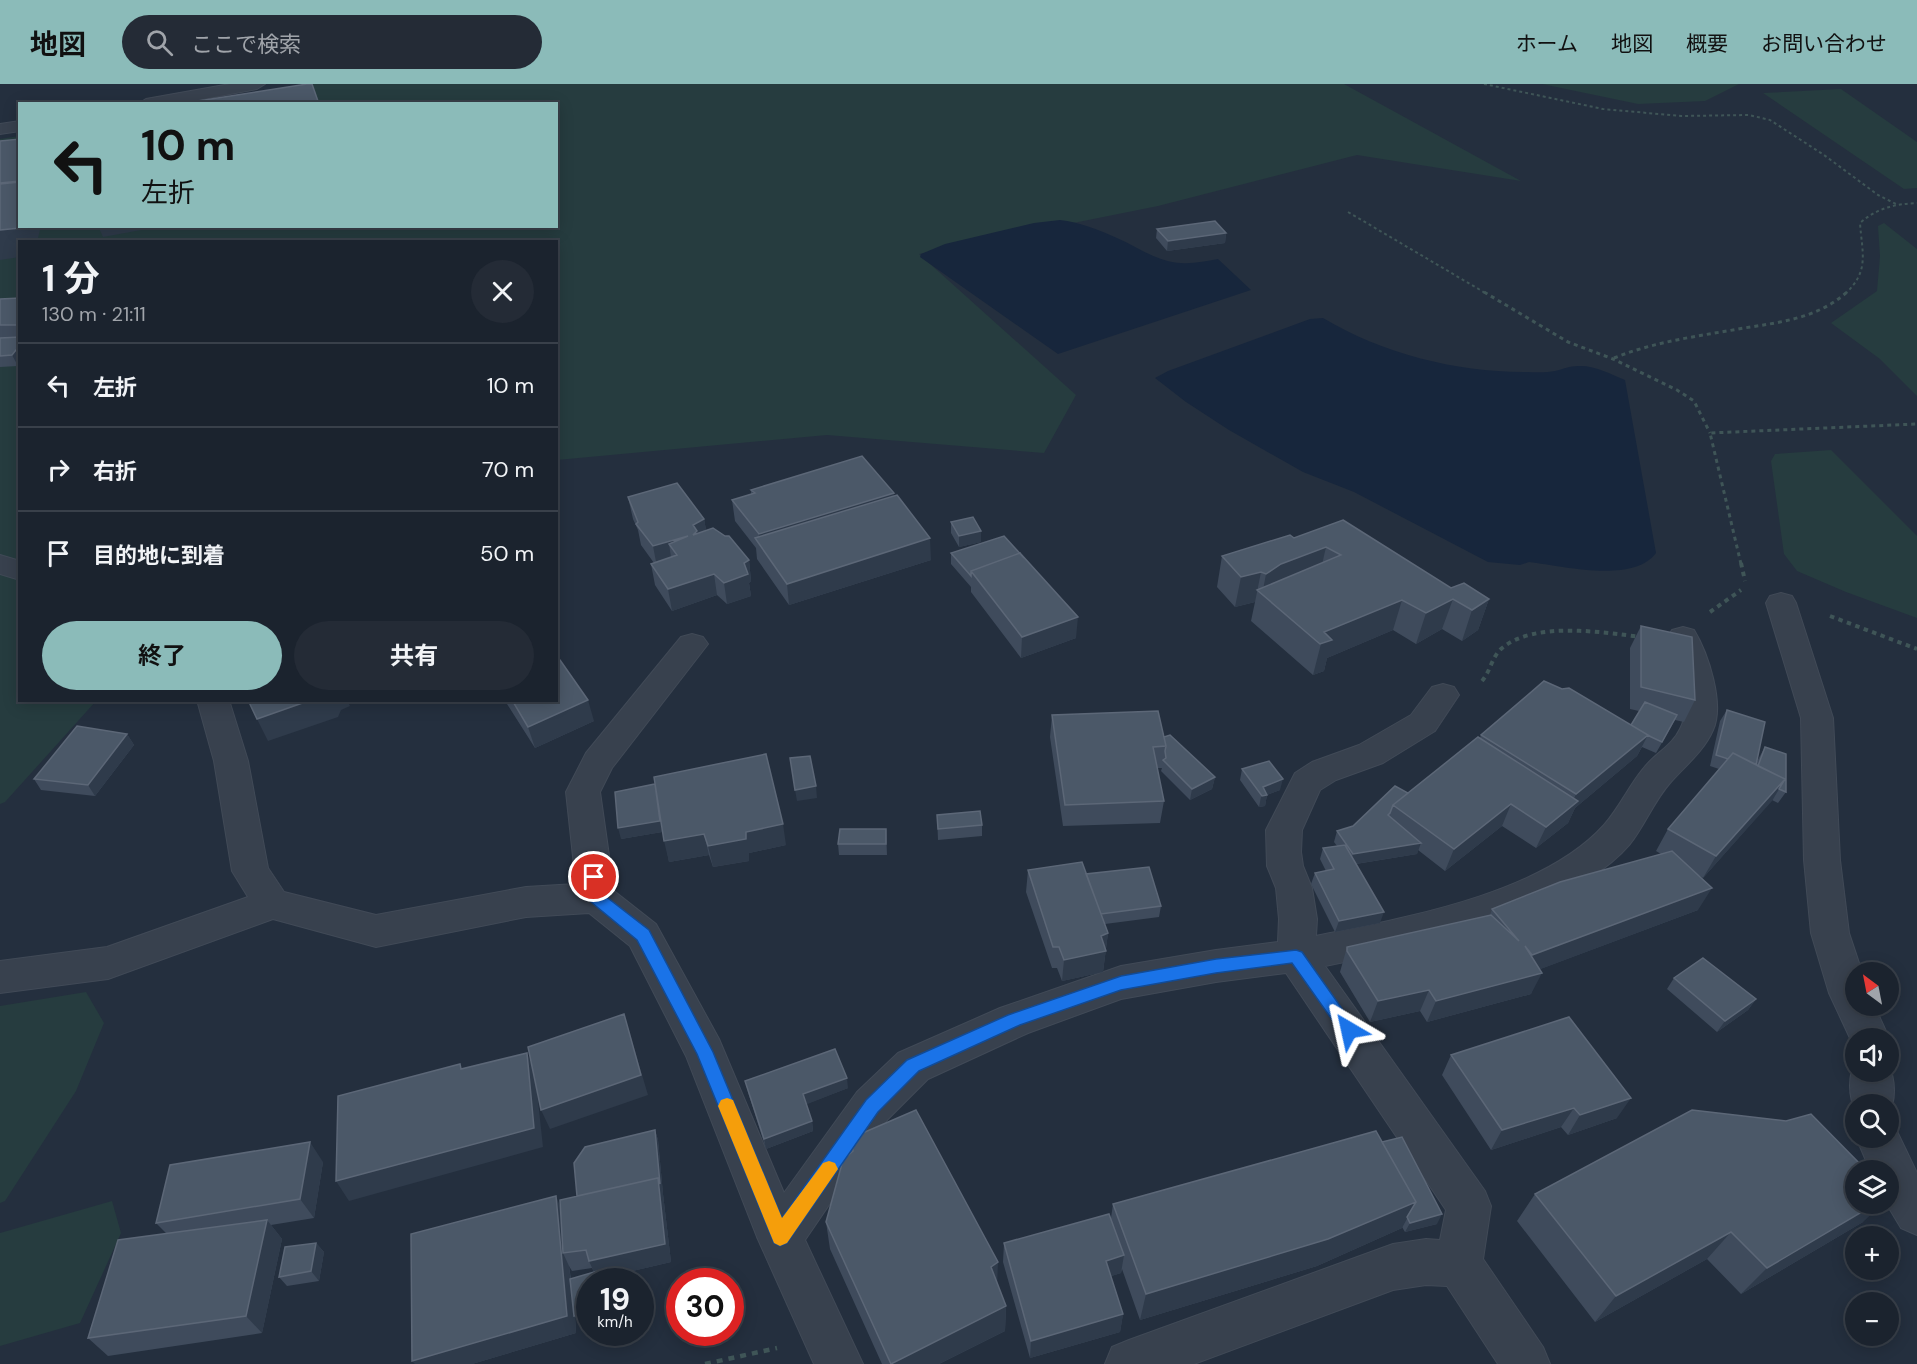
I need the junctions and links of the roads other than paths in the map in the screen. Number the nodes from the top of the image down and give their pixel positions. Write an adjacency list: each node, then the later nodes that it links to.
1 (257, 84): 2 (lane)
2 (158, 102)
3 (18, 126): 4 (lane)
4 (0, 129)
5 (0, 564): 6 (street)
6 (18, 570)
7 (1781, 603): 16 (street)
8 (1683, 637): 14 (street)
9 (692, 644): 12 (street)
10 (1443, 695): 14 (street)
11 (214, 702): 13 (street)
12 (597, 898): 13 (street); 19 (street)
13 (272, 904): 15 (street)
14 (1296, 956): 19 (street); 20 (street)
15 (0, 977)
16 (1864, 1028)
17 (1883, 1148): 18 (street)
18 (1917, 1213)
19 (780, 1237): 21 (street)
20 (1459, 1264): 22 (street); 23 (street)
21 (833, 1353)
22 (1129, 1364)
23 (1526, 1364)

